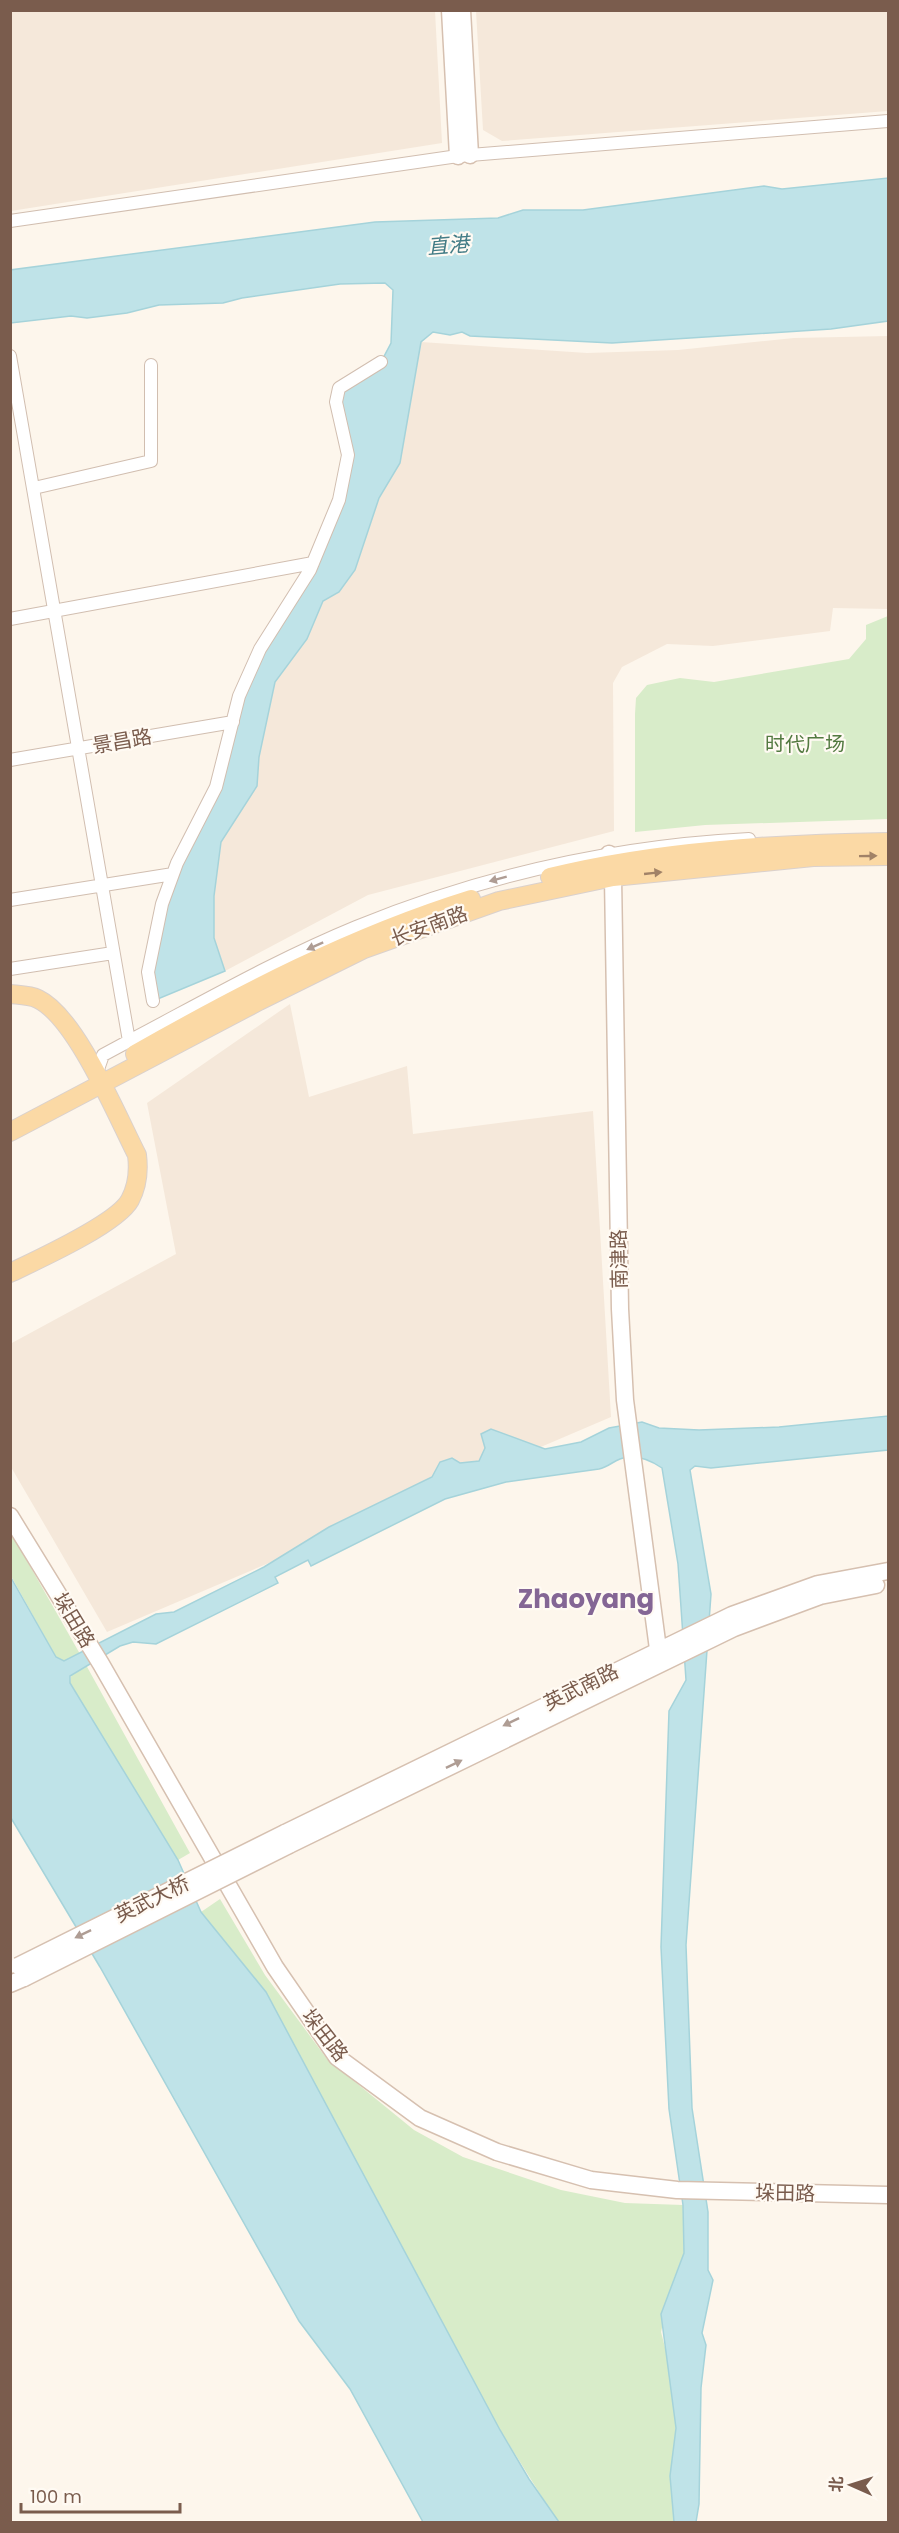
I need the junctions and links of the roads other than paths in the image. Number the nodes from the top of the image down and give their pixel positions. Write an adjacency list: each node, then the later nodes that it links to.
1 (450, 10): 4 (street)
2 (462, 10): 4 (street)
3 (888, 121): 4 (street)
4 (464, 155): 5 (street)
5 (10, 221)
6 (10, 356): 9 (street)
7 (381, 362): 10 (street)
8 (151, 365): 9 (street)
9 (34, 488): 11 (street)
10 (313, 563): 11 (street); 13 (street)
11 (55, 611): 12 (street); 14 (street)
12 (10, 619)
13 (233, 722): 14 (street, 景昌路); 20 (street)
14 (76, 748): 15 (street, 景昌路); 21 (street)
15 (10, 760)
16 (888, 835): 19 (street)
17 (888, 843): 19 (main road, 长安南路)
18 (888, 856): 19 (main road, 长安南路, one-way to 18)
19 (611, 865): 27 (street, one-way to 27); 28 (main road, 长安南路); 35 (street, 南津路)
20 (173, 874): 21 (street); 26 (street)
21 (102, 885): 22 (street); 23 (street)
22 (10, 900)
23 (114, 953): 24 (street); 27 (street)
24 (10, 969)
25 (10, 994): 28 (main road)
26 (153, 1001)
27 (129, 1041): 28 (street)
28 (98, 1080): 29 (main road, 长安南路); 30 (main road)
29 (13, 1124)
30 (10, 1273)
31 (10, 1516): 38 (street, 垛田路)
32 (888, 1571): 34 (street, 英武南路)
33 (888, 1582): 34 (street, 英武南路)
34 (733, 1622): 35 (street, 英武南路)
35 (661, 1655): 36 (street, 英武南路)
36 (287, 1839): 37 (street, 英武大桥, bridge)
37 (16, 1974)
38 (888, 2195)

